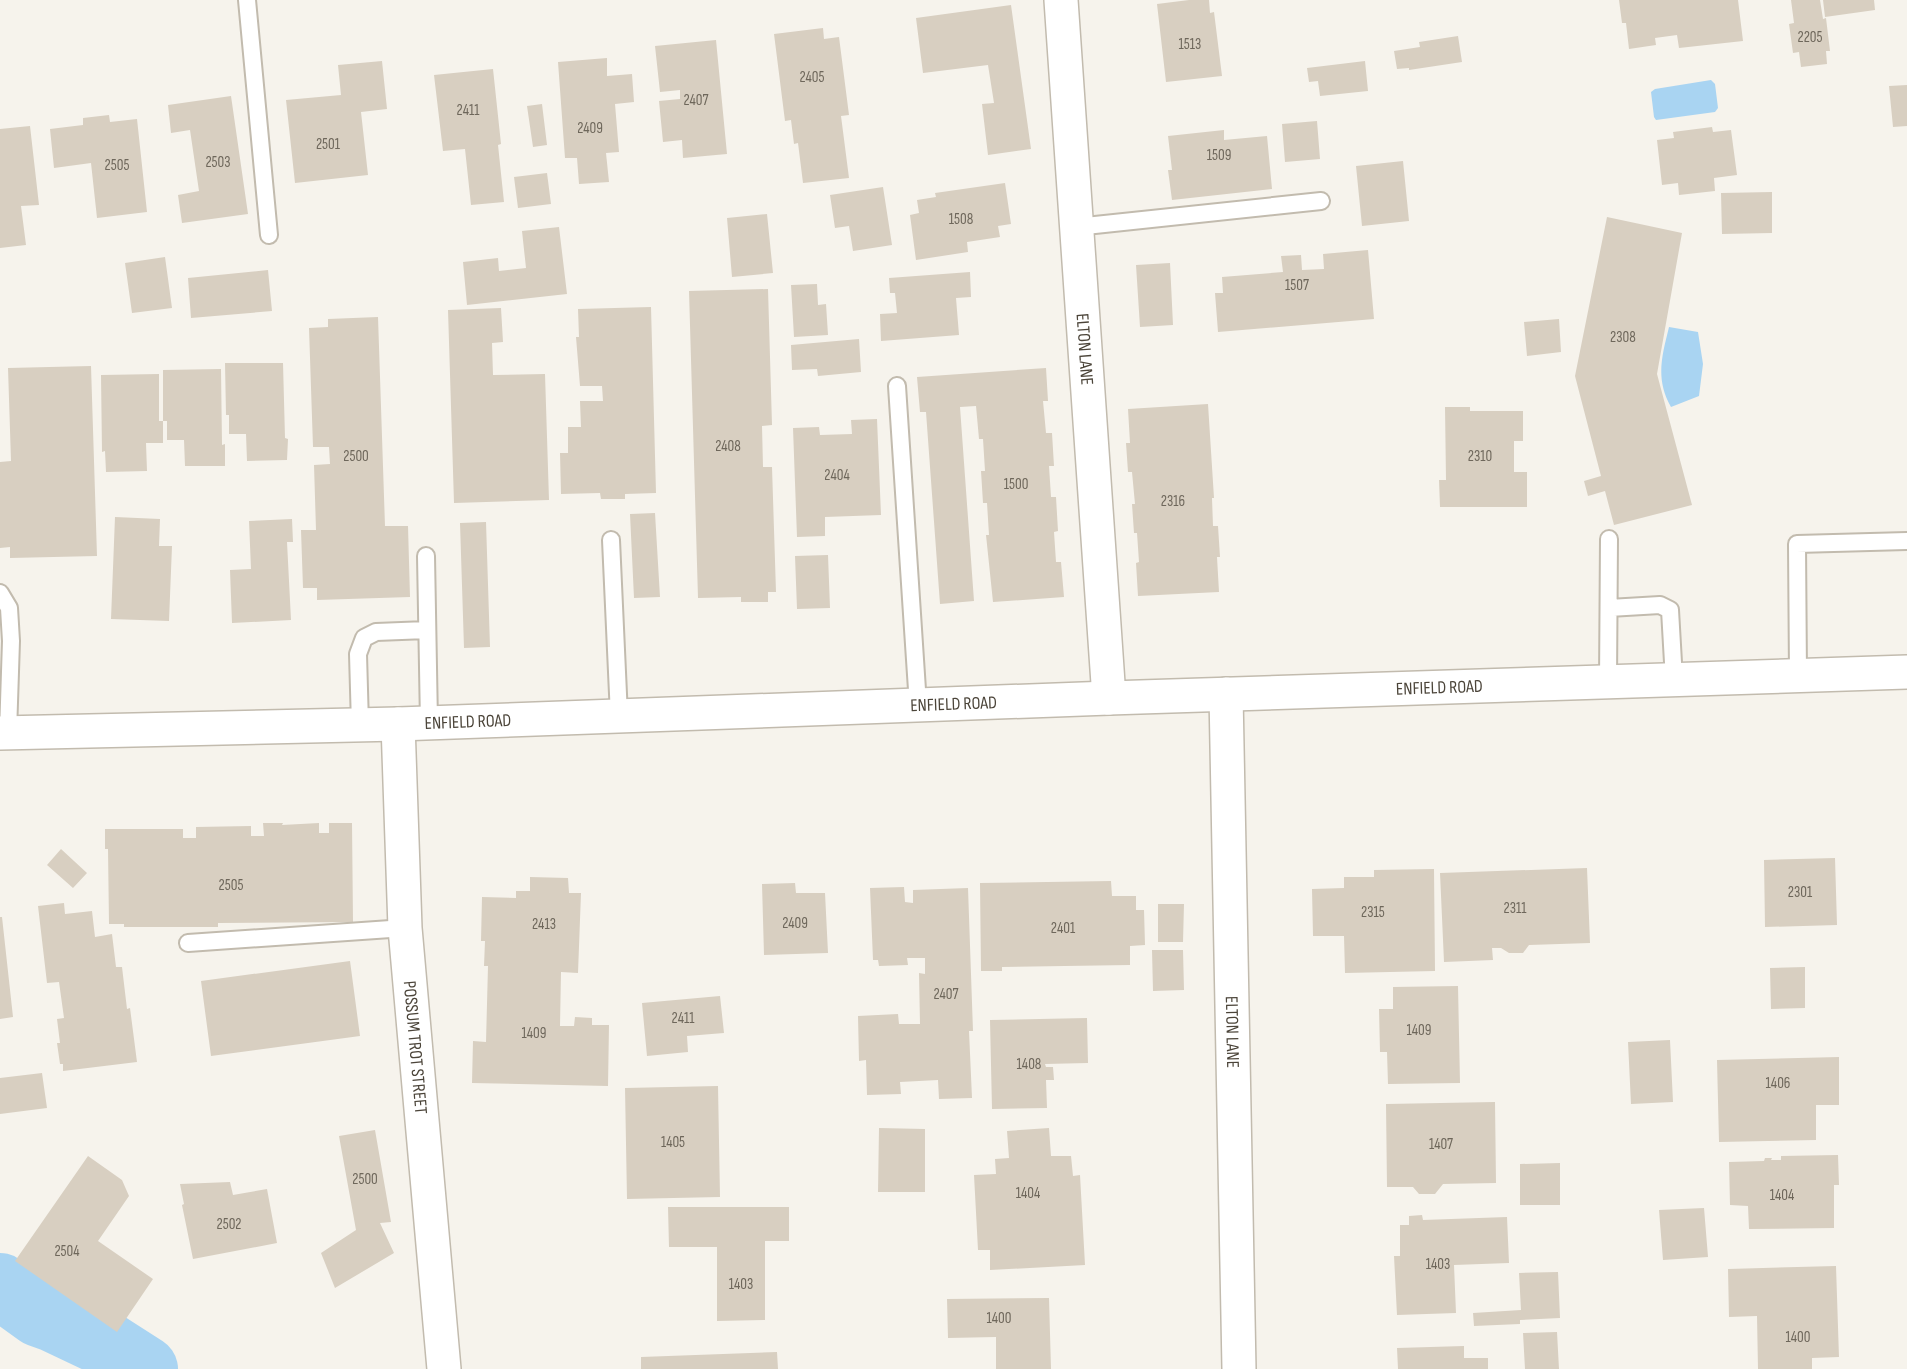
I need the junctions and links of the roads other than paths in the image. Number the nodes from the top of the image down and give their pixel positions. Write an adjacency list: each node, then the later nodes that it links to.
1 (247, 0): 5 (lane)
2 (1061, 0): 4 (street, ELTON LANE)
3 (1321, 201): 4 (lane)
4 (1076, 227): 19 (street, ELTON LANE)
5 (269, 235)
6 (897, 386): 20 (lane)
7 (1609, 539): 12 (lane)
8 (611, 540): 21 (lane)
9 (1907, 541): 15 (lane)
10 (426, 556): 13 (lane)
11 (0, 593): 24 (lane)
12 (1609, 608): 16 (lane); 17 (lane)
13 (427, 630): 22 (lane); 23 (lane)
14 (1907, 672): 15 (street, ENFIELD ROAD)
15 (1798, 675): 16 (street, ENFIELD ROAD)
16 (1674, 680): 17 (street, ENFIELD ROAD)
17 (1608, 682): 18 (street, ENFIELD ROAD)
18 (1226, 694): 19 (street, ENFIELD ROAD); 29 (street, ELTON LANE)
19 (1109, 698): 20 (street, ENFIELD ROAD)
20 (918, 705): 21 (street, ENFIELD ROAD)
21 (619, 716): 22 (street, ENFIELD ROAD)
22 (414, 724): 23 (street, ENFIELD ROAD); 25 (street, POSSUM TROT STREET)
23 (360, 725): 24 (street, ENFIELD ROAD)
24 (4, 733)
25 (405, 928): 26 (lane); 28 (street, POSSUM TROT STREET)
26 (188, 943)
27 (423, 1369): 28 (street)
28 (444, 1369)
29 (1239, 1369)

